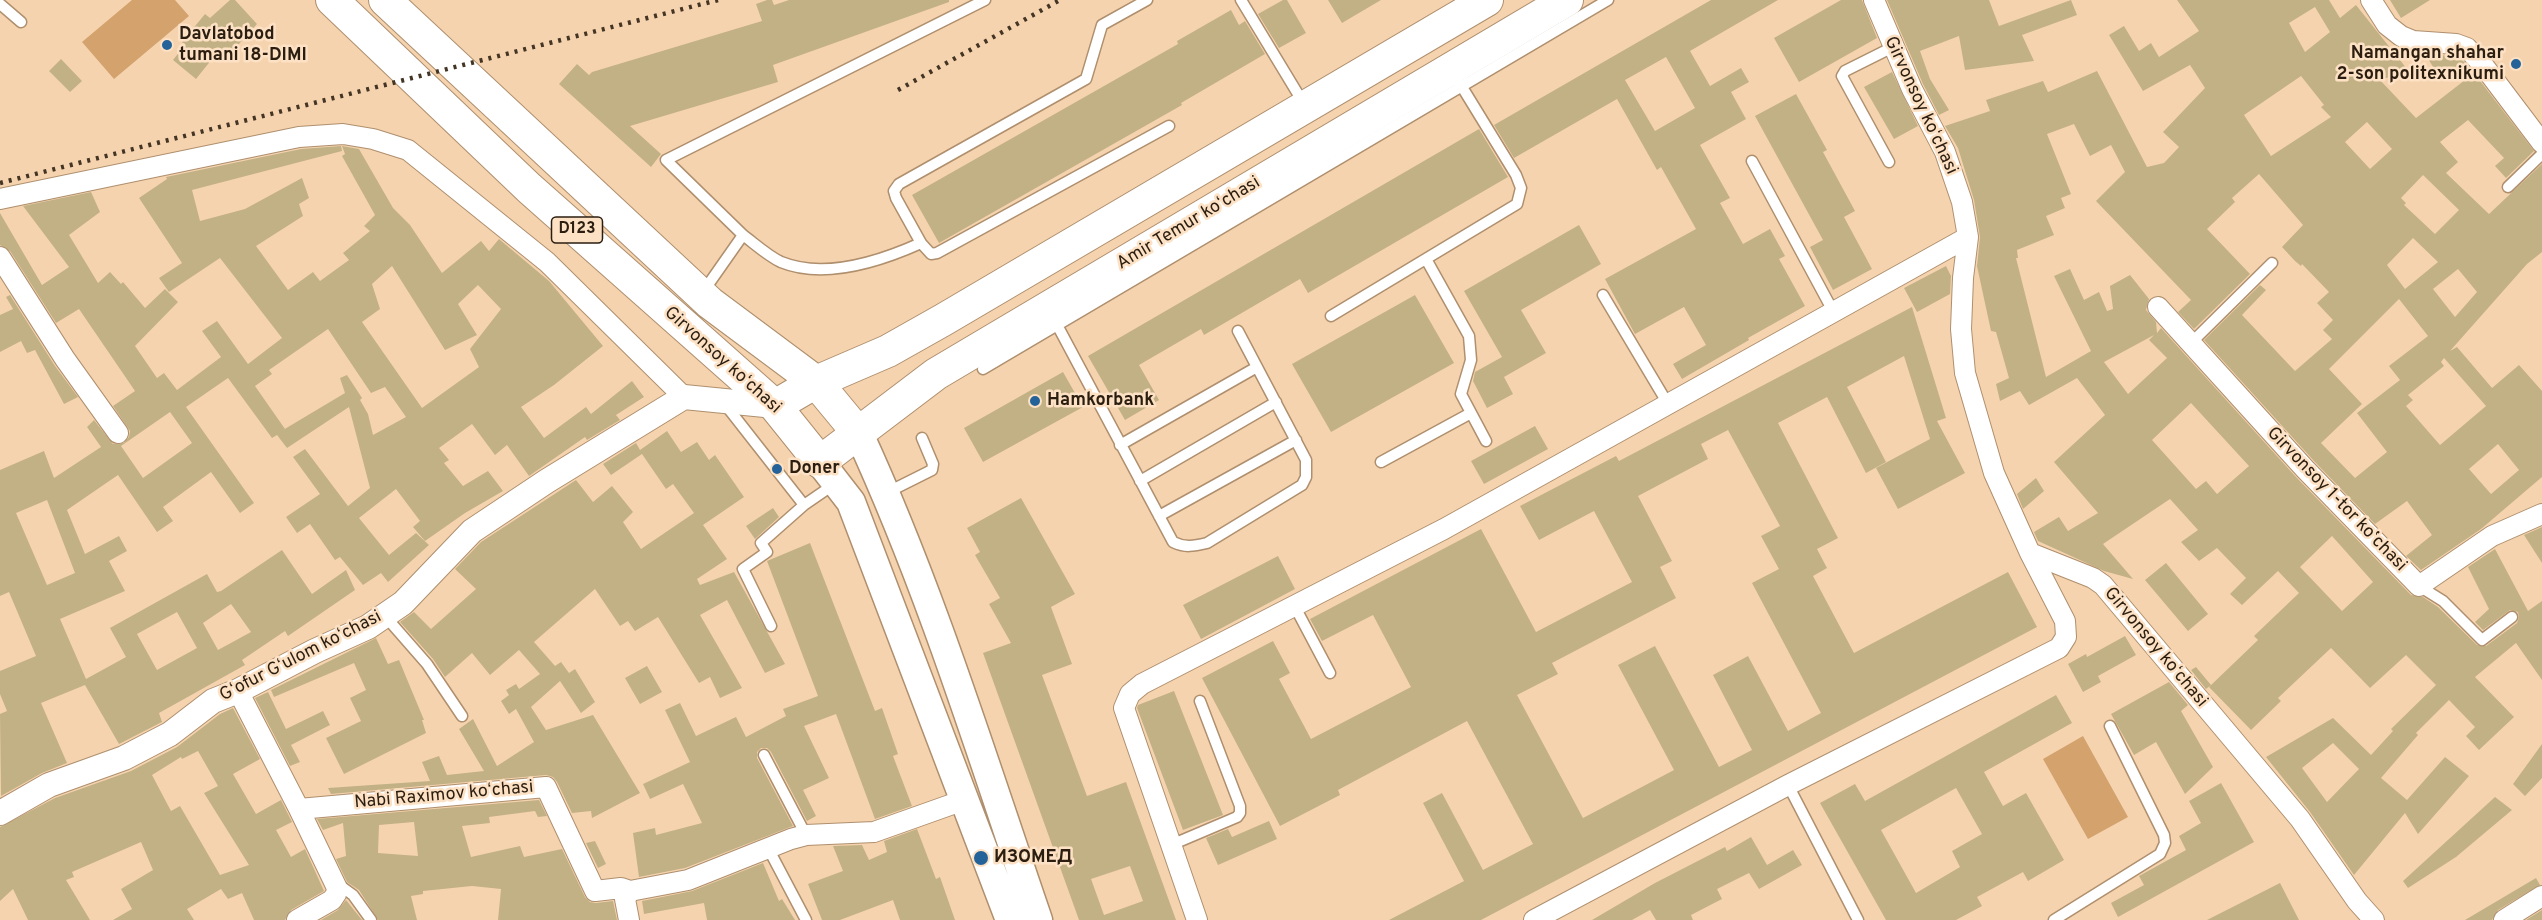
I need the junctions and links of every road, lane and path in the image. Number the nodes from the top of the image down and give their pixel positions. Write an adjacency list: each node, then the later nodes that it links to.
1 (332, 0): 44 (main road, Girvonsoy koʻchasi / D123)
2 (385, 0): 29 (main road, Girvonsoy koʻchasi / D123)
3 (985, 0): 23 (lane)
4 (1147, 0): 25 (lane)
5 (1241, 0): 15 (lane)
6 (1487, 0): 15 (main road)
7 (1567, 0): 14 (main road, Amir Temur koʻchasi)
8 (1608, 0): 14 (lane)
9 (1874, 0): 13 (street, Girvonsoy koʻchasi)
10 (2371, 0): 17 (street)
11 (0, 4): 12 (lane)
12 (21, 22)
13 (1893, 47): 20 (lane); 24 (street, Girvonsoy koʻchasi)
14 (1456, 78): 27 (lane); 34 (main road, Amir Temur koʻchasi)
15 (1306, 106): 39 (main road)
16 (1169, 126): 25 (lane)
17 (2542, 143)
18 (2542, 154): 21 (lane)
19 (1752, 161): 32 (lane)
20 (1889, 162)
21 (2508, 187)
22 (0, 199): 40 (street)
23 (743, 235): 25 (lane); 29 (lane)
24 (1968, 237): 32 (street); 59 (street, Girvonsoy koʻchasi)
25 (921, 243)
26 (0, 257): 46 (street)
27 (1426, 259): 33 (lane); 45 (lane)
28 (2272, 263): 36 (lane)
29 (701, 295): 39 (main road, Girvonsoy koʻchasi / D123)
30 (1603, 295): 43 (lane)
31 (2158, 307): 36 (street, Girvonsoy 1-tor koʼchasi)
32 (1833, 311): 43 (street)
33 (1331, 316)
34 (1053, 317): 38 (lane); 47 (main road, Amir Temur koʻchasi); 51 (lane)
35 (1238, 331): 37 (lane)
36 (2191, 343): 60 (street, Girvonsoy 1-tor koʼchasi)
37 (1257, 367): 42 (lane); 51 (lane)
38 (983, 369)
39 (816, 382): 44 (main road); 47 (main road, Girvonsoy koʻchasi / D123)
40 (684, 397): 41 (street); 62 (street, Gʻofur Gʻulom koʻchasi)
41 (722, 401): 44 (street); 56 (lane)
42 (1276, 402): 49 (lane); 54 (lane)
43 (1668, 404): 61 (street)
44 (775, 406): 53 (main road, Girvonsoy koʻchasi / D123)
45 (1470, 413): 50 (lane); 52 (lane)
46 (118, 432)
47 (859, 434): 53 (main road, Amir Temur koʻchasi); 55 (main road, Girvonsoy koʻchasi)
48 (922, 438): 55 (lane)
49 (1296, 440): 58 (lane); 58 (lane)
50 (1486, 441)
51 (1120, 445): 54 (lane)
52 (1381, 462)
53 (828, 473): 56 (lane); 72 (main road, Girvonsoy koʻchasi)
54 (1140, 481): 58 (lane)
55 (885, 493): 87 (main road, Girvonsoy koʻchasi)
56 (804, 505): 64 (lane)
57 (2542, 514): 60 (street, Girvonsoy 1-tor koʼchasi)
58 (1159, 516)
59 (2030, 553): 71 (street); 91 (street, Girvonsoy koʻchasi)
60 (2419, 586): 63 (lane)
61 (1294, 605): 65 (lane); 76 (street)
62 (385, 616): 66 (street, Gʻofur Gʻulom koʻchasi); 68 (lane)
63 (2512, 617)
64 (771, 626)
65 (1330, 673)
66 (238, 691): 73 (street); 74 (street, Gʻofur Gʻulom koʻchasi)
67 (1200, 700): 76 (lane)
68 (462, 716)
69 (2110, 726): 90 (lane)
70 (764, 755): 75 (lane)
71 (1788, 785): 81 (street); 89 (lane)
72 (964, 800): 75 (street, Nabi Raximov koʻchasi); 86 (main road, Girvonsoy koʻchasi)
73 (299, 809): 78 (street); 79 (street, Nabi Raximov koʻchasi)
74 (0, 813)
75 (806, 835): 77 (street, Nabi Raximov koʻchasi)
76 (1171, 845): 88 (street)
77 (768, 848): 79 (street, Nabi Raximov koʻchasi); 85 (lane)
78 (334, 882): 82 (street); 83 (lane)
79 (630, 891): 84 (street)
80 (2542, 896): 92 (street)
81 (1537, 919)
82 (297, 920)
83 (371, 920)
84 (629, 920)
85 (806, 920)
86 (1010, 920)
87 (1038, 920)
88 (1197, 920)
89 (1858, 920)
90 (2054, 920)
91 (2374, 920)
92 (2504, 920)

